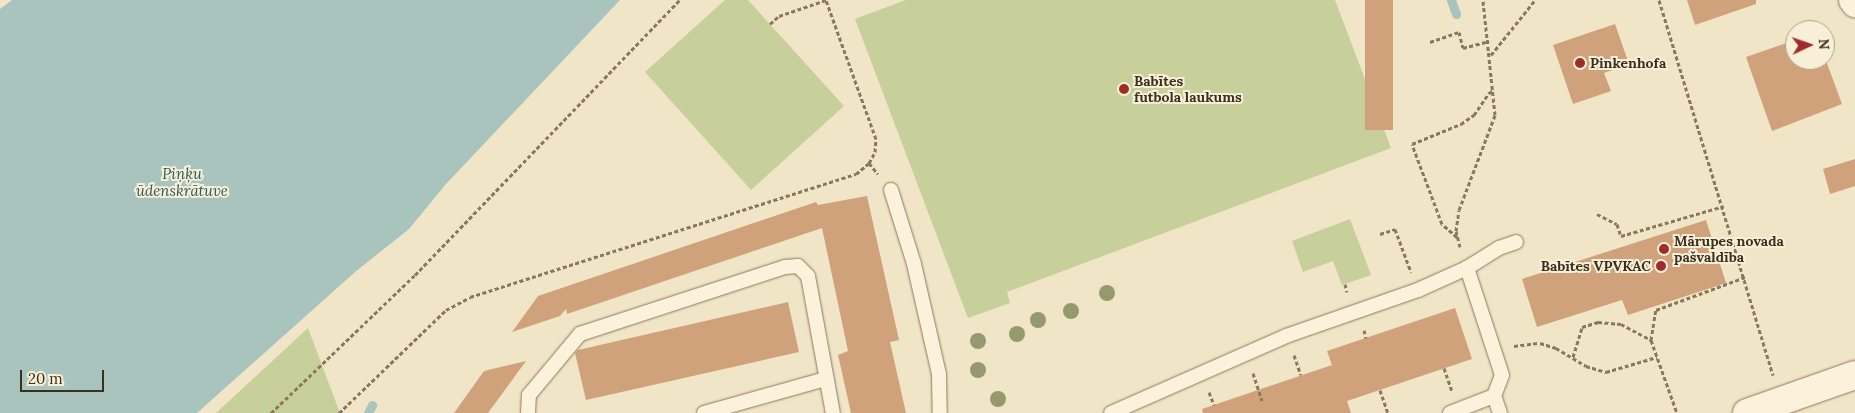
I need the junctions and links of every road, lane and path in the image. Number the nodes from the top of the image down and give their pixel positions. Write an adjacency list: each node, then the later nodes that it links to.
1 (680, 0): 31 (path)
2 (826, 0): 6 (path); 32 (path)
3 (1483, 0): 7 (path)
4 (1535, 0): 9 (path)
5 (1659, 0): 12 (path)
6 (770, 24)
7 (1489, 40): 8 (path); 9 (path)
8 (1430, 42)
9 (1490, 56): 10 (path)
10 (1494, 90): 15 (path); 15 (path)
11 (891, 190): 36 (lane)
12 (1724, 206): 13 (path); 18 (path)
13 (1597, 214)
14 (1380, 234): 19 (path)
15 (1458, 238): 17 (path)
16 (1516, 242): 17 (lane)
17 (1468, 268): 19 (lane); 22 (lane)
18 (1745, 277): 20 (path); 29 (path)
19 (1418, 290): 21 (lane)
20 (1651, 340): 23 (path); 24 (path)
21 (1247, 353): 30 (path); 37 (lane)
22 (1495, 353): 23 (path); 28 (lane)
23 (1573, 357): 24 (path)
24 (1657, 357): 41 (path)
25 (1855, 375): 29 (street)
26 (826, 379): 33 (lane); 34 (lane); 35 (lane)
27 (1380, 390): 38 (path)
28 (1494, 396): 39 (lane); 40 (lane)
29 (1780, 400): 42 (street)
30 (1262, 401)
31 (271, 413)
32 (339, 413)
33 (528, 413)
34 (704, 413)
35 (833, 413)
36 (940, 413)
37 (1111, 413)
38 (1388, 413)
39 (1450, 413)
40 (1500, 413)
41 (1677, 413)
42 (1747, 413)

